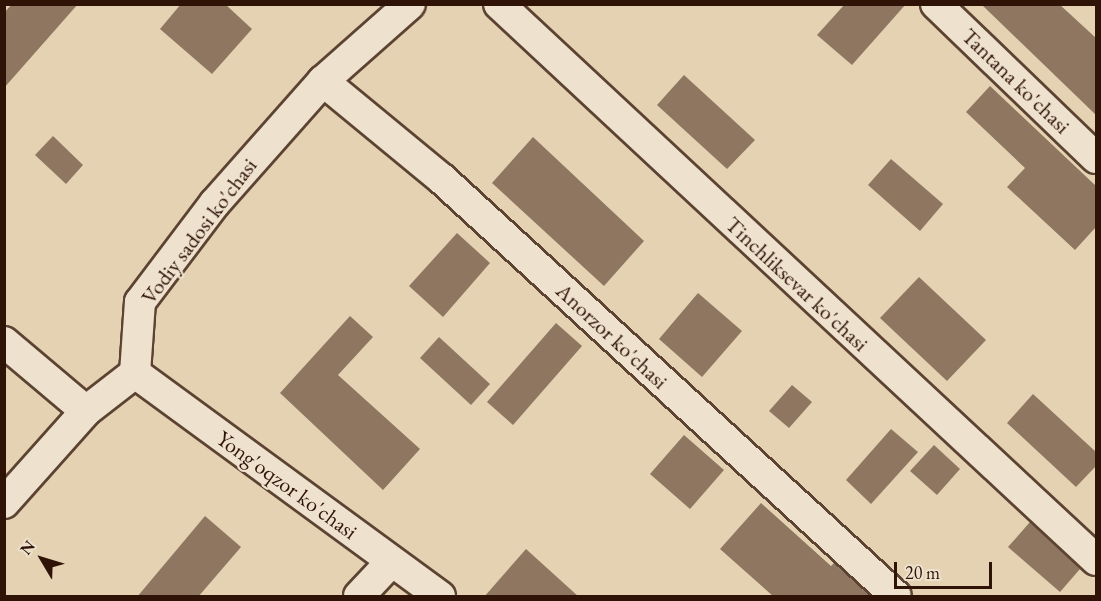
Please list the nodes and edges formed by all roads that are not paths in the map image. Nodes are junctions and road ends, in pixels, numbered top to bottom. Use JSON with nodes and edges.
{"nodes":[{"id":1,"x":410,"y":4,"type":"edge"},
{"id":2,"x":499,"y":4,"type":"edge"},
{"id":3,"x":936,"y":4,"type":"edge"},
{"id":4,"x":323,"y":81,"type":"junction"},
{"id":5,"x":1096,"y":158,"type":"edge"},
{"id":6,"x":4,"y":342,"type":"edge"},
{"id":7,"x":135,"y":373,"type":"junction"},
{"id":8,"x":86,"y":411,"type":"junction"},
{"id":9,"x":4,"y":503,"type":"edge"},
{"id":10,"x":1096,"y":560,"type":"edge"},
{"id":11,"x":391,"y":562,"type":"junction"},
{"id":12,"x":359,"y":597,"type":"edge"},
{"id":13,"x":440,"y":597,"type":"edge"},
{"id":14,"x":896,"y":597,"type":"edge"}],
"edges":[{"from":1,"to":4,"type":"street","name":"Vodiy sadosi ko'chasi"},
{"from":2,"to":10,"type":"street","name":"Tinchliksevar ko'chasi"},
{"from":3,"to":5,"type":"street","name":"Tantana ko'chasi"},
{"from":4,"to":7,"type":"street","name":"Vodiy sadosi ko'chasi"},
{"from":4,"to":14,"type":"street","name":"Anorzor ko'chasi"},
{"from":6,"to":8,"type":"street"},
{"from":7,"to":8,"type":"street"},
{"from":7,"to":11,"type":"street","name":"Yong'oqzor ko'chasi"},
{"from":8,"to":9,"type":"street"},
{"from":11,"to":12,"type":"street"},
{"from":11,"to":13,"type":"street","name":"Yong'oqzor ko'chasi"}]}
